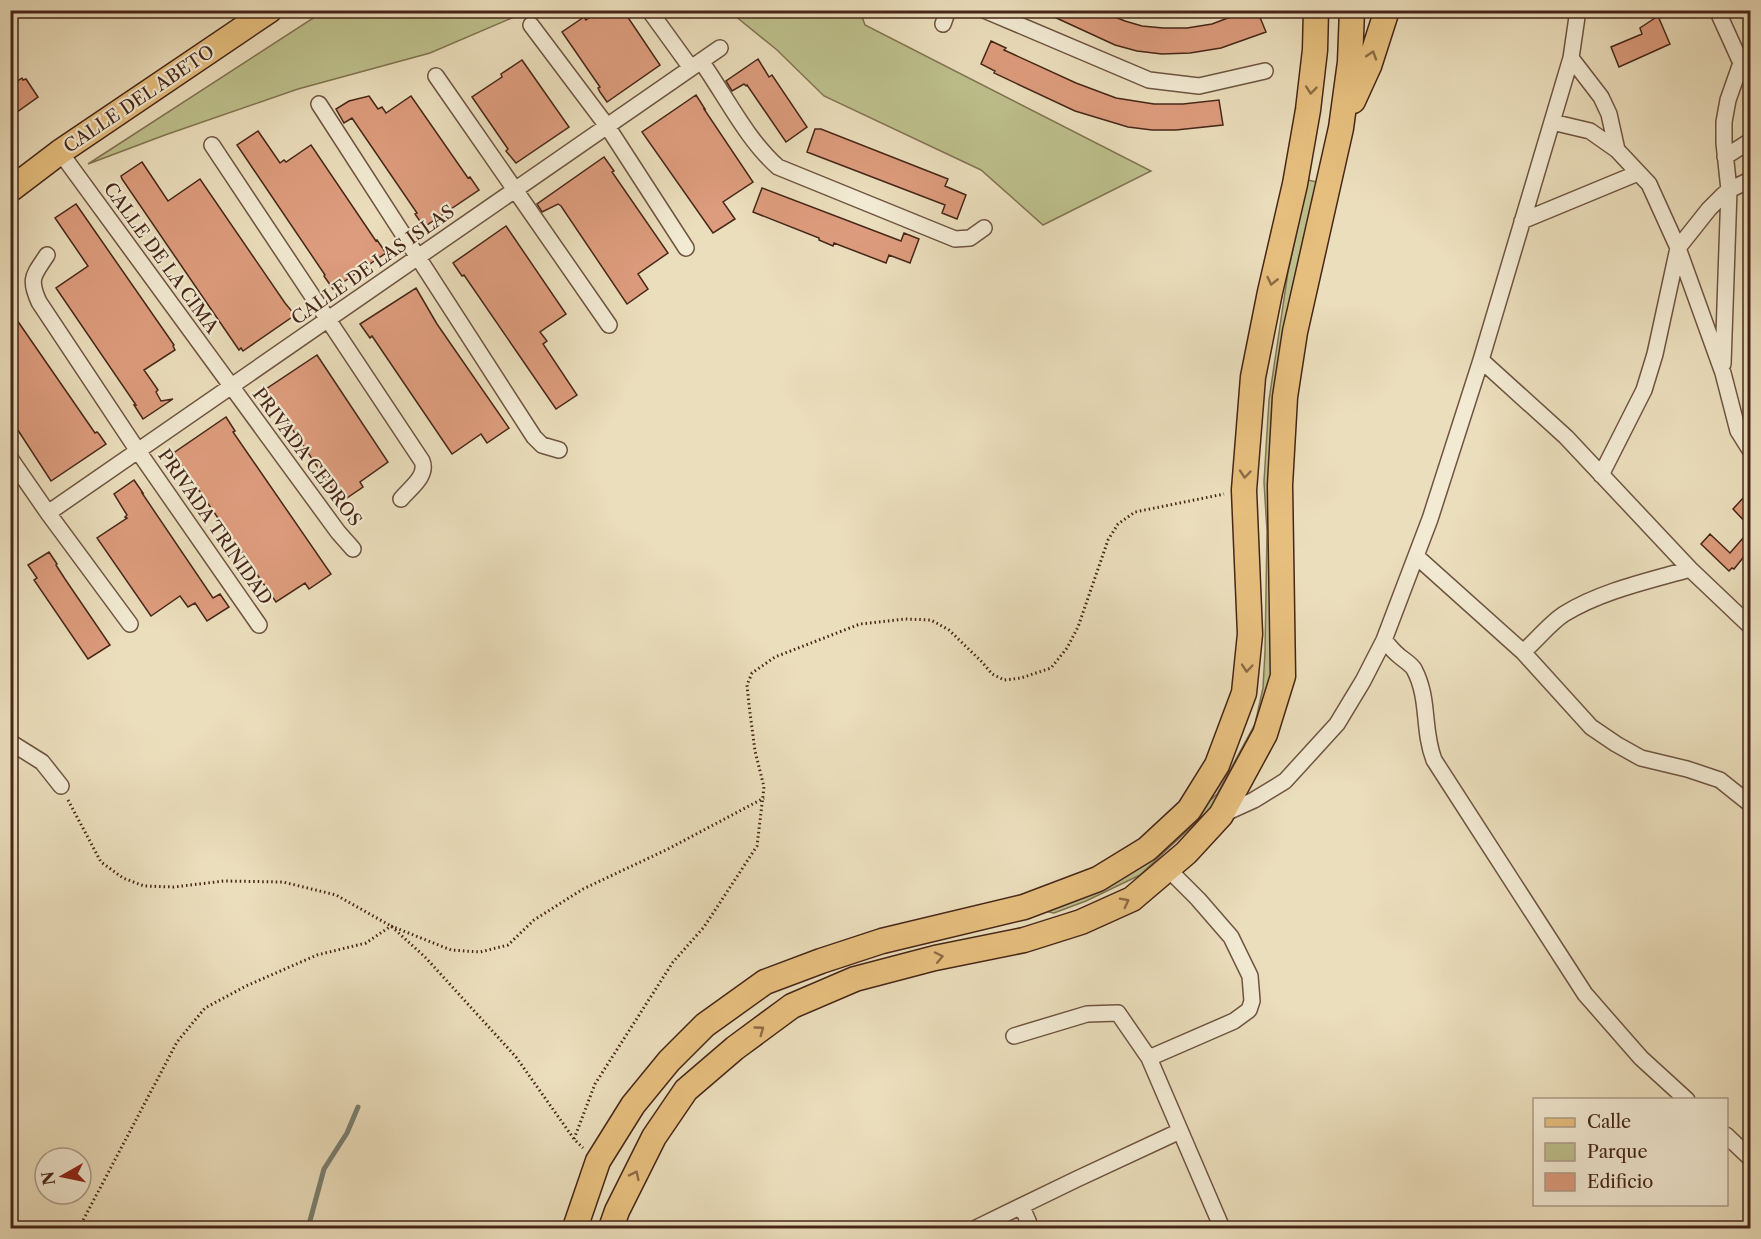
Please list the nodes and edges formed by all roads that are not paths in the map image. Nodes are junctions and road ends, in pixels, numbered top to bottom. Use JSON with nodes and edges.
{"nodes":[{"id":1,"x":270,"y":10,"type":"edge"},
{"id":2,"x":649,"y":10,"type":"edge"},
{"id":3,"x":984,"y":10,"type":"edge"},
{"id":4,"x":1303,"y":10,"type":"edge"},
{"id":5,"x":1316,"y":10,"type":"edge"},
{"id":6,"x":1352,"y":10,"type":"edge"},
{"id":7,"x":1387,"y":10,"type":"edge"},
{"id":8,"x":1578,"y":10,"type":"edge"},
{"id":9,"x":1718,"y":10,"type":"edge"},
{"id":10,"x":531,"y":25,"type":"dead end"},
{"id":11,"x":720,"y":48,"type":"dead end"},
{"id":12,"x":1315,"y":50,"type":"junction"},
{"id":13,"x":1571,"y":58,"type":"junction"},
{"id":14,"x":1741,"y":63,"type":"junction"},
{"id":15,"x":696,"y":65,"type":"junction"},
{"id":16,"x":1265,"y":71,"type":"dead end"},
{"id":17,"x":436,"y":76,"type":"dead end"},
{"id":18,"x":1750,"y":78,"type":"edge"},
{"id":19,"x":319,"y":104,"type":"dead end"},
{"id":20,"x":1552,"y":122,"type":"junction"},
{"id":21,"x":607,"y":126,"type":"junction"},
{"id":22,"x":1341,"y":128,"type":"junction"},
{"id":23,"x":1750,"y":141,"type":"edge"},
{"id":24,"x":212,"y":145,"type":"dead end"},
{"id":25,"x":1617,"y":150,"type":"junction"},
{"id":26,"x":60,"y":152,"type":"junction"},
{"id":27,"x":1725,"y":157,"type":"junction"},
{"id":28,"x":1638,"y":173,"type":"junction"},
{"id":29,"x":1750,"y":180,"type":"edge"},
{"id":30,"x":10,"y":190,"type":"edge"},
{"id":31,"x":514,"y":190,"type":"junction"},
{"id":32,"x":1729,"y":190,"type":"junction"},
{"id":33,"x":1522,"y":221,"type":"junction"},
{"id":34,"x":984,"y":228,"type":"dead end"},
{"id":35,"x":686,"y":248,"type":"dead end"},
{"id":36,"x":1678,"y":248,"type":"junction"},
{"id":37,"x":48,"y":255,"type":"dead end"},
{"id":38,"x":418,"y":257,"type":"junction"},
{"id":39,"x":328,"y":319,"type":"junction"},
{"id":40,"x":609,"y":325,"type":"dead end"},
{"id":41,"x":1481,"y":360,"type":"junction"},
{"id":42,"x":1723,"y":372,"type":"junction"},
{"id":43,"x":231,"y":387,"type":"junction"},
{"id":44,"x":559,"y":450,"type":"dead end"},
{"id":45,"x":1750,"y":450,"type":"edge"},
{"id":46,"x":138,"y":451,"type":"junction"},
{"id":47,"x":10,"y":458,"type":"edge"},
{"id":48,"x":1601,"y":475,"type":"junction"},
{"id":49,"x":401,"y":499,"type":"dead end"},
{"id":50,"x":48,"y":513,"type":"junction"},
{"id":51,"x":353,"y":549,"type":"dead end"},
{"id":52,"x":1416,"y":556,"type":"junction"},
{"id":53,"x":1690,"y":569,"type":"junction"},
{"id":54,"x":130,"y":624,"type":"dead end"},
{"id":55,"x":260,"y":625,"type":"dead end"},
{"id":56,"x":1750,"y":626,"type":"edge"},
{"id":57,"x":1384,"y":640,"type":"junction"},
{"id":58,"x":1523,"y":652,"type":"junction"},
{"id":59,"x":10,"y":742,"type":"edge"},
{"id":60,"x":61,"y":786,"type":"road end"},
{"id":61,"x":1750,"y":804,"type":"edge"},
{"id":62,"x":1221,"y":815,"type":"junction"},
{"id":63,"x":1167,"y":868,"type":"junction"},
{"id":64,"x":1024,"y":907,"type":"junction"},
{"id":65,"x":1024,"y":940,"type":"junction"},
{"id":66,"x":1014,"y":1036,"type":"dead end"},
{"id":67,"x":1149,"y":1058,"type":"junction"},
{"id":68,"x":1685,"y":1098,"type":"edge"},
{"id":69,"x":1180,"y":1131,"type":"junction"},
{"id":70,"x":1728,"y":1137,"type":"edge"},
{"id":71,"x":1750,"y":1158,"type":"edge"},
{"id":72,"x":1022,"y":1207,"type":"junction"},
{"id":73,"x":575,"y":1228,"type":"edge"},
{"id":74,"x":611,"y":1228,"type":"edge"},
{"id":75,"x":976,"y":1228,"type":"edge"},
{"id":76,"x":1032,"y":1228,"type":"edge"},
{"id":77,"x":1222,"y":1228,"type":"edge"}],
"edges":[{"from":1,"to":26,"type":"main road","name":"CALLE DEL ABETO"},
{"from":2,"to":15,"type":"street"},
{"from":3,"to":16,"type":"street"},
{"from":4,"to":12,"type":"main road"},
{"from":5,"to":12,"type":"main road"},
{"from":6,"to":22,"type":"main road"},
{"from":22,"to":7,"type":"main road","one_way":true},
{"from":8,"to":13,"type":"street"},
{"from":9,"to":14,"type":"street"},
{"from":10,"to":21,"type":"street"},
{"from":11,"to":15,"type":"street","name":"CALLE DE LAS ISLAS"},
{"from":12,"to":64,"type":"main road","one_way":true},
{"from":13,"to":20,"type":"street"},
{"from":13,"to":25,"type":"street"},
{"from":14,"to":18,"type":"street"},
{"from":14,"to":27,"type":"street"},
{"from":15,"to":21,"type":"street","name":"CALLE DE LAS ISLAS"},
{"from":15,"to":34,"type":"street"},
{"from":17,"to":31,"type":"street"},
{"from":19,"to":38,"type":"street"},
{"from":20,"to":25,"type":"street"},
{"from":20,"to":33,"type":"street"},
{"from":21,"to":31,"type":"street","name":"CALLE DE LAS ISLAS"},
{"from":21,"to":35,"type":"street"},
{"from":22,"to":62,"type":"main road"},
{"from":23,"to":27,"type":"street"},
{"from":24,"to":39,"type":"street"},
{"from":25,"to":28,"type":"street"},
{"from":26,"to":30,"type":"main road","name":"CALLE DEL ABETO"},
{"from":26,"to":43,"type":"street","name":"CALLE DE LA CIMA"},
{"from":27,"to":32,"type":"street"},
{"from":28,"to":33,"type":"street"},
{"from":28,"to":36,"type":"street"},
{"from":29,"to":32,"type":"street"},
{"from":31,"to":38,"type":"street","name":"CALLE DE LAS ISLAS"},
{"from":31,"to":40,"type":"street"},
{"from":32,"to":36,"type":"street"},
{"from":32,"to":42,"type":"street"},
{"from":33,"to":41,"type":"street"},
{"from":36,"to":42,"type":"street"},
{"from":36,"to":48,"type":"street"},
{"from":37,"to":46,"type":"street","name":"PRIVADA TRINIDAD"},
{"from":38,"to":39,"type":"street","name":"CALLE DE LAS ISLAS"},
{"from":38,"to":44,"type":"street"},
{"from":39,"to":43,"type":"street","name":"CALLE DE LAS ISLAS"},
{"from":39,"to":49,"type":"street"},
{"from":41,"to":48,"type":"street"},
{"from":41,"to":52,"type":"street"},
{"from":42,"to":45,"type":"street"},
{"from":43,"to":46,"type":"street","name":"CALLE DE LAS ISLAS"},
{"from":43,"to":51,"type":"street","name":"PRIVADA CEDROS"},
{"from":46,"to":50,"type":"street","name":"CALLE DE LAS ISLAS"},
{"from":46,"to":55,"type":"street","name":"PRIVADA TRINIDAD"},
{"from":47,"to":50,"type":"street"},
{"from":48,"to":53,"type":"street"},
{"from":50,"to":54,"type":"street"},
{"from":52,"to":57,"type":"street"},
{"from":52,"to":58,"type":"street"},
{"from":53,"to":56,"type":"street"},
{"from":53,"to":58,"type":"street"},
{"from":57,"to":62,"type":"street"},
{"from":57,"to":68,"type":"street"},
{"from":58,"to":61,"type":"street"},
{"from":59,"to":60,"type":"street"},
{"from":62,"to":63,"type":"main road"},
{"from":65,"to":63,"type":"main road","one_way":true},
{"from":63,"to":67,"type":"street"},
{"from":64,"to":65,"type":"main road"},
{"from":64,"to":73,"type":"main road"},
{"from":74,"to":65,"type":"main road","one_way":true},
{"from":66,"to":67,"type":"street"},
{"from":67,"to":69,"type":"street"},
{"from":69,"to":72,"type":"street"},
{"from":69,"to":77,"type":"street"},
{"from":70,"to":71,"type":"street"},
{"from":72,"to":75,"type":"street"},
{"from":72,"to":76,"type":"street"}]}
